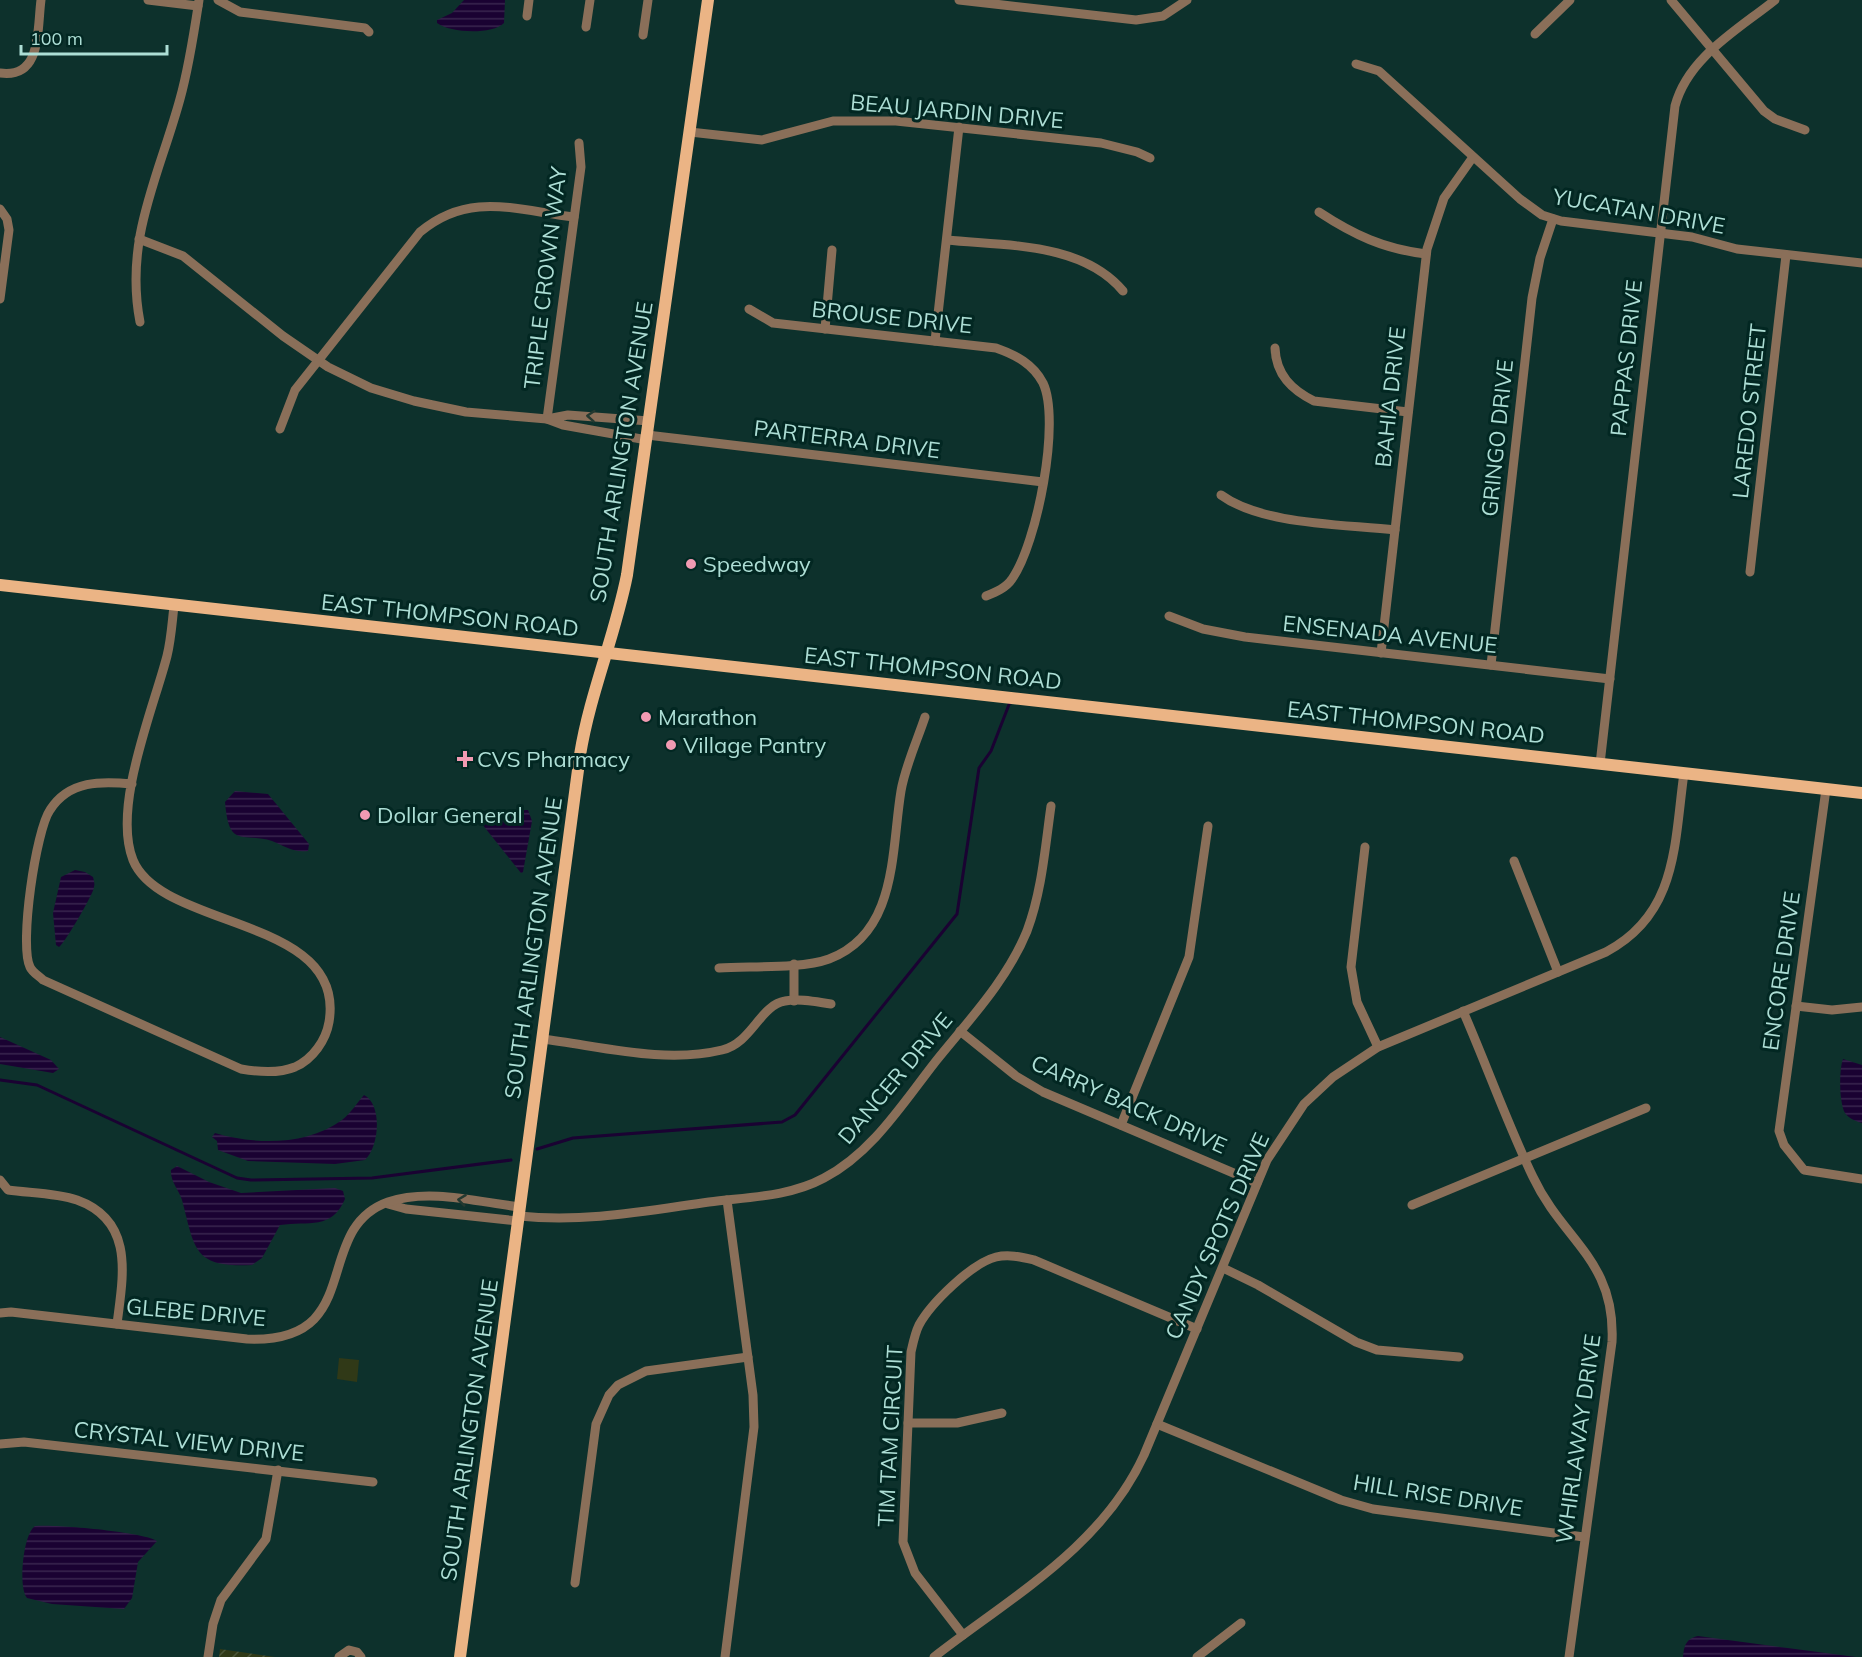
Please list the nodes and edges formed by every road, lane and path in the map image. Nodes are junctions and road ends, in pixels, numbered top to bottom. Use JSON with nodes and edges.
{"nodes":[{"id":1,"x":41,"y":0,"type":"edge"},
{"id":2,"x":148,"y":0,"type":"edge"},
{"id":3,"x":218,"y":0,"type":"edge"},
{"id":4,"x":529,"y":0,"type":"edge"},
{"id":5,"x":590,"y":0,"type":"edge"},
{"id":6,"x":648,"y":0,"type":"edge"},
{"id":7,"x":708,"y":0,"type":"edge"},
{"id":8,"x":959,"y":0,"type":"edge"},
{"id":9,"x":1187,"y":0,"type":"edge"},
{"id":10,"x":1570,"y":0,"type":"edge"},
{"id":11,"x":1671,"y":0,"type":"edge"},
{"id":12,"x":1775,"y":0,"type":"edge"},
{"id":13,"x":198,"y":3,"type":"edge"},
{"id":14,"x":527,"y":16,"type":"dead end"},
{"id":15,"x":586,"y":27,"type":"dead end"},
{"id":16,"x":369,"y":32,"type":"dead end"},
{"id":17,"x":1535,"y":34,"type":"dead end"},
{"id":18,"x":643,"y":35,"type":"dead end"},
{"id":19,"x":1713,"y":50,"type":"junction"},
{"id":20,"x":1356,"y":64,"type":"dead end"},
{"id":21,"x":0,"y":74,"type":"edge"},
{"id":22,"x":959,"y":127,"type":"junction"},
{"id":23,"x":1805,"y":130,"type":"dead end"},
{"id":24,"x":690,"y":132,"type":"junction"},
{"id":25,"x":579,"y":143,"type":"dead end"},
{"id":26,"x":1473,"y":157,"type":"junction"},
{"id":27,"x":1150,"y":158,"type":"dead end"},
{"id":28,"x":2,"y":211,"type":"edge"},
{"id":29,"x":1319,"y":212,"type":"dead end"},
{"id":30,"x":574,"y":217,"type":"junction"},
{"id":31,"x":1553,"y":219,"type":"junction"},
{"id":32,"x":1659,"y":233,"type":"junction"},
{"id":33,"x":140,"y":239,"type":"junction"},
{"id":34,"x":947,"y":240,"type":"junction"},
{"id":35,"x":832,"y":250,"type":"dead end"},
{"id":36,"x":1426,"y":254,"type":"junction"},
{"id":37,"x":1786,"y":255,"type":"junction"},
{"id":38,"x":1862,"y":263,"type":"edge"},
{"id":39,"x":1123,"y":291,"type":"dead end"},
{"id":40,"x":0,"y":299,"type":"edge"},
{"id":41,"x":748,"y":309,"type":"dead end"},
{"id":42,"x":140,"y":322,"type":"dead end"},
{"id":43,"x":825,"y":329,"type":"junction"},
{"id":44,"x":935,"y":342,"type":"junction"},
{"id":45,"x":1275,"y":348,"type":"dead end"},
{"id":46,"x":318,"y":360,"type":"junction"},
{"id":47,"x":1408,"y":412,"type":"junction"},
{"id":48,"x":547,"y":419,"type":"junction"},
{"id":49,"x":649,"y":421,"type":"junction"},
{"id":50,"x":280,"y":429,"type":"dead end"},
{"id":51,"x":647,"y":438,"type":"junction"},
{"id":52,"x":1043,"y":482,"type":"junction"},
{"id":53,"x":1221,"y":495,"type":"dead end"},
{"id":54,"x":1395,"y":530,"type":"junction"},
{"id":55,"x":1750,"y":572,"type":"dead end"},
{"id":56,"x":0,"y":585,"type":"edge"},
{"id":57,"x":986,"y":596,"type":"dead end"},
{"id":58,"x":174,"y":606,"type":"junction"},
{"id":59,"x":1169,"y":616,"type":"dead end"},
{"id":60,"x":607,"y":653,"type":"junction"},
{"id":61,"x":1381,"y":653,"type":"junction"},
{"id":62,"x":1491,"y":665,"type":"junction"},
{"id":63,"x":1610,"y":679,"type":"junction"},
{"id":64,"x":925,"y":717,"type":"dead end"},
{"id":65,"x":1600,"y":764,"type":"junction"},
{"id":66,"x":1684,"y":772,"type":"junction"},
{"id":67,"x":132,"y":784,"type":"junction"},
{"id":68,"x":1826,"y":789,"type":"junction"},
{"id":69,"x":1862,"y":793,"type":"edge"},
{"id":70,"x":1051,"y":806,"type":"dead end"},
{"id":71,"x":1208,"y":826,"type":"dead end"},
{"id":72,"x":1365,"y":847,"type":"dead end"},
{"id":73,"x":1514,"y":861,"type":"dead end"},
{"id":74,"x":794,"y":964,"type":"junction"},
{"id":75,"x":719,"y":968,"type":"dead end"},
{"id":76,"x":1558,"y":972,"type":"junction"},
{"id":77,"x":794,"y":1000,"type":"junction"},
{"id":78,"x":831,"y":1004,"type":"dead end"},
{"id":79,"x":1796,"y":1006,"type":"junction"},
{"id":80,"x":1862,"y":1007,"type":"edge"},
{"id":81,"x":1463,"y":1011,"type":"junction"},
{"id":82,"x":960,"y":1031,"type":"junction"},
{"id":83,"x":542,"y":1039,"type":"junction"},
{"id":84,"x":1378,"y":1047,"type":"junction"},
{"id":85,"x":1646,"y":1108,"type":"dead end"},
{"id":86,"x":1121,"y":1125,"type":"junction"},
{"id":87,"x":1525,"y":1158,"type":"junction"},
{"id":88,"x":1862,"y":1179,"type":"edge"},
{"id":89,"x":0,"y":1180,"type":"edge"},
{"id":90,"x":1257,"y":1183,"type":"junction"},
{"id":91,"x":727,"y":1200,"type":"junction"},
{"id":92,"x":386,"y":1203,"type":"junction"},
{"id":93,"x":1412,"y":1205,"type":"dead end"},
{"id":94,"x":519,"y":1215,"type":"junction"},
{"id":95,"x":1222,"y":1268,"type":"junction"},
{"id":96,"x":0,"y":1313,"type":"edge"},
{"id":97,"x":117,"y":1324,"type":"junction"},
{"id":98,"x":1197,"y":1329,"type":"junction"},
{"id":99,"x":748,"y":1357,"type":"junction"},
{"id":100,"x":1460,"y":1357,"type":"dead end"},
{"id":101,"x":1002,"y":1413,"type":"dead end"},
{"id":102,"x":908,"y":1423,"type":"junction"},
{"id":103,"x":1157,"y":1424,"type":"junction"},
{"id":104,"x":0,"y":1444,"type":"edge"},
{"id":105,"x":278,"y":1470,"type":"junction"},
{"id":106,"x":373,"y":1482,"type":"dead end"},
{"id":107,"x":1584,"y":1537,"type":"junction"},
{"id":108,"x":575,"y":1583,"type":"dead end"},
{"id":109,"x":1241,"y":1623,"type":"dead end"},
{"id":110,"x":963,"y":1635,"type":"junction"},
{"id":111,"x":208,"y":1657,"type":"edge"},
{"id":112,"x":339,"y":1657,"type":"edge"},
{"id":113,"x":361,"y":1657,"type":"edge"},
{"id":114,"x":460,"y":1657,"type":"edge"},
{"id":115,"x":725,"y":1657,"type":"edge"},
{"id":116,"x":934,"y":1657,"type":"edge"},
{"id":117,"x":1197,"y":1657,"type":"edge"},
{"id":118,"x":1569,"y":1657,"type":"edge"}],
"edges":[{"from":1,"to":21,"type":"street"},
{"from":2,"to":13,"type":"street"},
{"from":3,"to":16,"type":"street"},
{"from":4,"to":14,"type":"street"},
{"from":5,"to":15,"type":"street"},
{"from":6,"to":18,"type":"street"},
{"from":7,"to":24,"type":"main road","name":"SOUTH ARLINGTON AVENUE"},
{"from":8,"to":9,"type":"street"},
{"from":10,"to":17,"type":"street"},
{"from":11,"to":19,"type":"street"},
{"from":12,"to":19,"type":"street","name":"PAPPAS DRIVE"},
{"from":13,"to":33,"type":"street"},
{"from":19,"to":23,"type":"street"},
{"from":19,"to":32,"type":"street","name":"PAPPAS DRIVE"},
{"from":20,"to":26,"type":"street","name":"YUCATAN DRIVE"},
{"from":22,"to":24,"type":"street","name":"BEAU JARDIN DRIVE"},
{"from":22,"to":27,"type":"street","name":"BEAU JARDIN DRIVE"},
{"from":22,"to":34,"type":"street"},
{"from":24,"to":49,"type":"main road","name":"SOUTH ARLINGTON AVENUE"},
{"from":25,"to":30,"type":"street","name":"TRIPLE CROWN WAY"},
{"from":26,"to":31,"type":"street","name":"YUCATAN DRIVE"},
{"from":26,"to":36,"type":"street","name":"BAHIA DRIVE"},
{"from":28,"to":40,"type":"street"},
{"from":29,"to":36,"type":"street"},
{"from":30,"to":46,"type":"street"},
{"from":30,"to":48,"type":"street","name":"TRIPLE CROWN WAY"},
{"from":31,"to":32,"type":"street","name":"YUCATAN DRIVE"},
{"from":31,"to":62,"type":"street","name":"GRINGO DRIVE"},
{"from":32,"to":37,"type":"street","name":"YUCATAN DRIVE"},
{"from":32,"to":63,"type":"street","name":"PAPPAS DRIVE"},
{"from":33,"to":42,"type":"street"},
{"from":33,"to":46,"type":"street"},
{"from":34,"to":39,"type":"street"},
{"from":34,"to":44,"type":"street"},
{"from":35,"to":43,"type":"street"},
{"from":36,"to":47,"type":"street","name":"BAHIA DRIVE"},
{"from":37,"to":38,"type":"street","name":"YUCATAN DRIVE"},
{"from":37,"to":55,"type":"street","name":"LAREDO STREET"},
{"from":41,"to":43,"type":"street","name":"BROUSE DRIVE"},
{"from":43,"to":44,"type":"street","name":"BROUSE DRIVE"},
{"from":44,"to":52,"type":"street","name":"BROUSE DRIVE"},
{"from":45,"to":47,"type":"street"},
{"from":46,"to":48,"type":"street"},
{"from":46,"to":50,"type":"street"},
{"from":47,"to":54,"type":"street","name":"BAHIA DRIVE"},
{"from":49,"to":48,"type":"street","one_way":true},
{"from":48,"to":51,"type":"street","name":"PARTERRA DRIVE"},
{"from":49,"to":51,"type":"main road","name":"SOUTH ARLINGTON AVENUE"},
{"from":51,"to":52,"type":"street","name":"PARTERRA DRIVE"},
{"from":51,"to":60,"type":"main road","name":"SOUTH ARLINGTON AVENUE"},
{"from":52,"to":57,"type":"street"},
{"from":53,"to":54,"type":"street"},
{"from":54,"to":61,"type":"street","name":"BAHIA DRIVE"},
{"from":56,"to":58,"type":"main road","name":"EAST THOMPSON ROAD"},
{"from":58,"to":60,"type":"main road","name":"EAST THOMPSON ROAD"},
{"from":58,"to":67,"type":"street"},
{"from":59,"to":61,"type":"street","name":"ENSENADA AVENUE"},
{"from":60,"to":65,"type":"main road","name":"EAST THOMPSON ROAD"},
{"from":60,"to":83,"type":"main road","name":"SOUTH ARLINGTON AVENUE"},
{"from":61,"to":62,"type":"street","name":"ENSENADA AVENUE"},
{"from":62,"to":63,"type":"street","name":"ENSENADA AVENUE"},
{"from":63,"to":65,"type":"street","name":"PAPPAS DRIVE"},
{"from":64,"to":74,"type":"street"},
{"from":65,"to":66,"type":"main road","name":"EAST THOMPSON ROAD"},
{"from":66,"to":68,"type":"main road","name":"EAST THOMPSON ROAD"},
{"from":66,"to":76,"type":"street","name":"CANDY SPOTS DRIVE"},
{"from":67,"to":67,"type":"street"},
{"from":68,"to":69,"type":"main road","name":"EAST THOMPSON ROAD"},
{"from":68,"to":79,"type":"street","name":"ENCORE DRIVE"},
{"from":70,"to":82,"type":"street","name":"DANCER DRIVE"},
{"from":71,"to":86,"type":"street"},
{"from":72,"to":84,"type":"street"},
{"from":73,"to":76,"type":"street"},
{"from":74,"to":75,"type":"street"},
{"from":74,"to":77,"type":"street"},
{"from":76,"to":81,"type":"street","name":"CANDY SPOTS DRIVE"},
{"from":77,"to":78,"type":"street"},
{"from":77,"to":83,"type":"street"},
{"from":79,"to":80,"type":"street"},
{"from":79,"to":88,"type":"street","name":"ENCORE DRIVE"},
{"from":81,"to":84,"type":"street","name":"CANDY SPOTS DRIVE"},
{"from":81,"to":87,"type":"street","name":"WHIRLAWAY DRIVE"},
{"from":82,"to":86,"type":"street","name":"CARRY BACK DRIVE"},
{"from":82,"to":91,"type":"street","name":"DANCER DRIVE"},
{"from":83,"to":94,"type":"main road","name":"SOUTH ARLINGTON AVENUE"},
{"from":84,"to":90,"type":"street","name":"CANDY SPOTS DRIVE"},
{"from":85,"to":87,"type":"street"},
{"from":86,"to":90,"type":"street","name":"CARRY BACK DRIVE"},
{"from":87,"to":93,"type":"street"},
{"from":87,"to":107,"type":"street","name":"WHIRLAWAY DRIVE"},
{"from":89,"to":97,"type":"street"},
{"from":90,"to":95,"type":"street","name":"CANDY SPOTS DRIVE"},
{"from":91,"to":94,"type":"street","name":"DANCER DRIVE"},
{"from":91,"to":99,"type":"street"},
{"from":92,"to":94,"type":"street"},
{"from":94,"to":92,"type":"street","name":"GLEBE DRIVE","one_way":true},
{"from":92,"to":97,"type":"street","name":"GLEBE DRIVE"},
{"from":94,"to":114,"type":"main road","name":"SOUTH ARLINGTON AVENUE"},
{"from":95,"to":98,"type":"street","name":"CANDY SPOTS DRIVE"},
{"from":95,"to":100,"type":"street"},
{"from":96,"to":97,"type":"street","name":"GLEBE DRIVE"},
{"from":98,"to":102,"type":"street","name":"TIM TAM CIRCUIT"},
{"from":98,"to":103,"type":"street","name":"CANDY SPOTS DRIVE"},
{"from":99,"to":108,"type":"street"},
{"from":99,"to":115,"type":"street"},
{"from":101,"to":102,"type":"street"},
{"from":102,"to":110,"type":"street","name":"TIM TAM CIRCUIT"},
{"from":103,"to":107,"type":"street","name":"HILL RISE DRIVE"},
{"from":103,"to":110,"type":"street","name":"CANDY SPOTS DRIVE"},
{"from":104,"to":105,"type":"street","name":"CRYSTAL VIEW DRIVE"},
{"from":105,"to":106,"type":"street","name":"CRYSTAL VIEW DRIVE"},
{"from":105,"to":111,"type":"street"},
{"from":107,"to":118,"type":"street","name":"WHIRLAWAY DRIVE"},
{"from":109,"to":117,"type":"street"},
{"from":110,"to":116,"type":"street","name":"CANDY SPOTS DRIVE"},
{"from":112,"to":113,"type":"street"}]}
